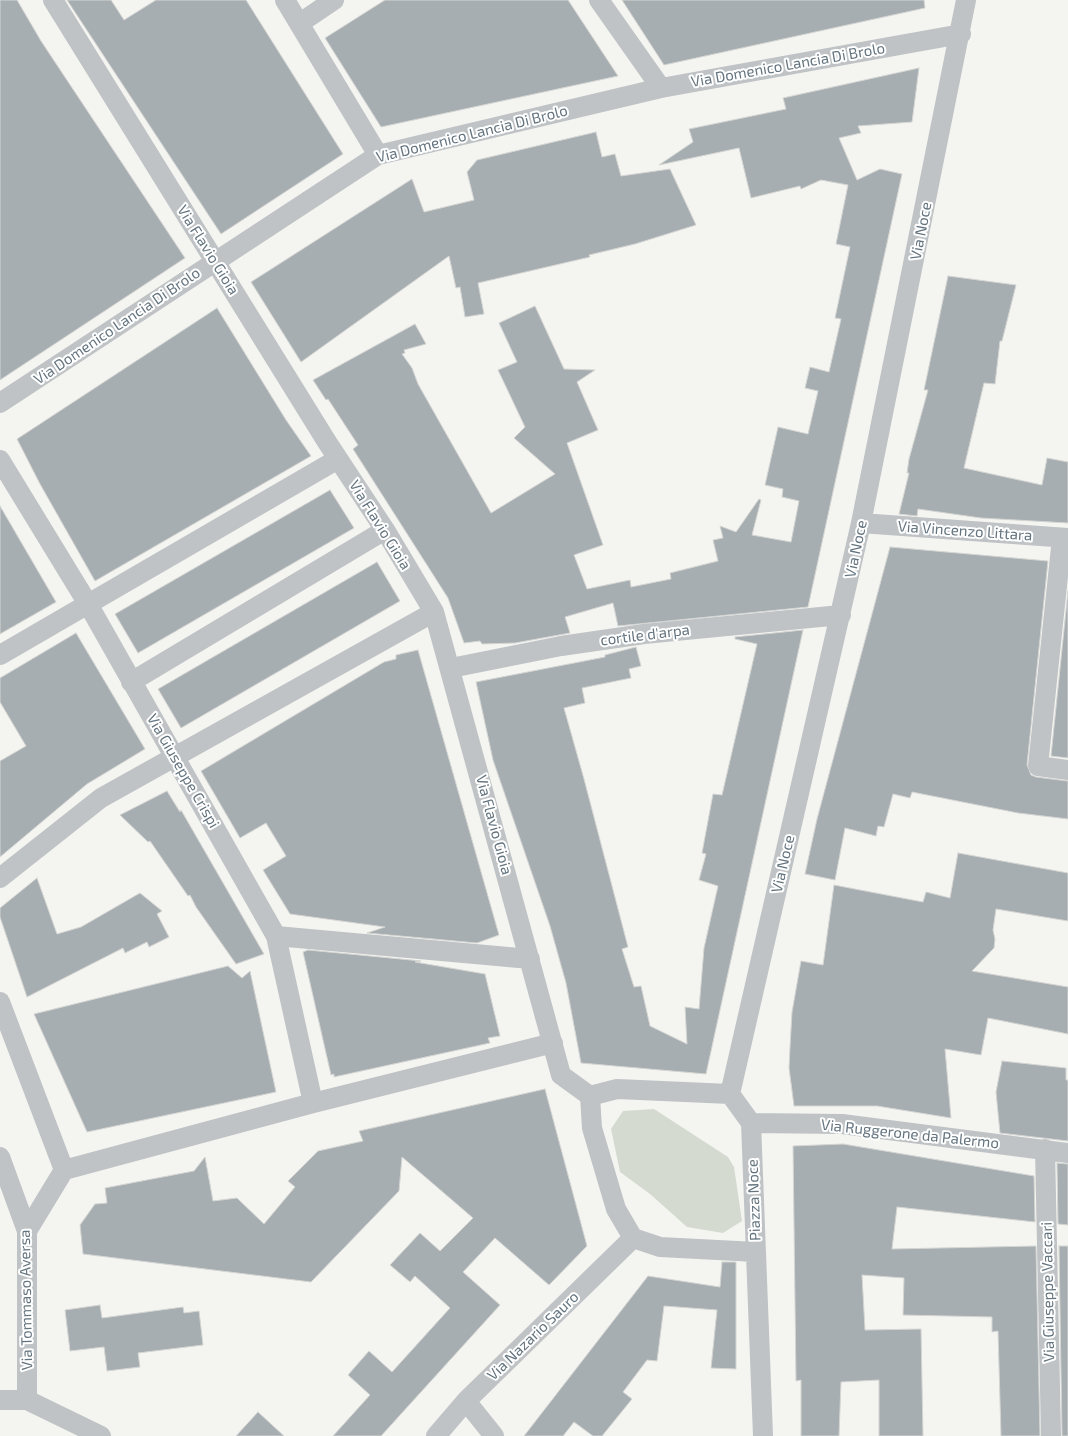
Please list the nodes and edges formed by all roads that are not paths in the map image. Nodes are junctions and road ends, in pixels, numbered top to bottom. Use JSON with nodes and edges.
{"nodes":[{"id":1,"x":53,"y":0,"type":"edge"},
{"id":2,"x":285,"y":0,"type":"edge"},
{"id":3,"x":334,"y":0,"type":"edge"},
{"id":4,"x":599,"y":0,"type":"edge"},
{"id":5,"x":966,"y":0,"type":"edge"},
{"id":6,"x":300,"y":23,"type":"junction"},
{"id":7,"x":961,"y":34,"type":"junction"},
{"id":8,"x":661,"y":88,"type":"junction"},
{"id":9,"x":378,"y":155,"type":"junction"},
{"id":10,"x":214,"y":261,"type":"junction"},
{"id":11,"x":0,"y":403,"type":"edge"},
{"id":12,"x":338,"y":459,"type":"junction"},
{"id":13,"x":0,"y":460,"type":"edge"},
{"id":14,"x":861,"y":523,"type":"junction"},
{"id":15,"x":385,"y":530,"type":"junction"},
{"id":16,"x":1065,"y":538,"type":"edge"},
{"id":17,"x":88,"y":604,"type":"junction"},
{"id":18,"x":434,"y":612,"type":"junction"},
{"id":19,"x":841,"y":615,"type":"junction"},
{"id":20,"x":0,"y":655,"type":"edge"},
{"id":21,"x":451,"y":668,"type":"junction"},
{"id":22,"x":131,"y":682,"type":"junction"},
{"id":23,"x":176,"y":758,"type":"junction"},
{"id":24,"x":1068,"y":770,"type":"edge"},
{"id":25,"x":0,"y":878,"type":"edge"},
{"id":26,"x":276,"y":936,"type":"junction"},
{"id":27,"x":530,"y":959,"type":"junction"},
{"id":28,"x":0,"y":1002,"type":"edge"},
{"id":29,"x":553,"y":1043,"type":"junction"},
{"id":30,"x":730,"y":1094,"type":"junction"},
{"id":31,"x":590,"y":1096,"type":"junction"},
{"id":32,"x":313,"y":1103,"type":"junction"},
{"id":33,"x":751,"y":1123,"type":"junction"},
{"id":34,"x":1045,"y":1149,"type":"junction"},
{"id":35,"x":1068,"y":1153,"type":"edge"},
{"id":36,"x":0,"y":1157,"type":"edge"},
{"id":37,"x":64,"y":1170,"type":"junction"},
{"id":38,"x":27,"y":1231,"type":"junction"},
{"id":39,"x":633,"y":1238,"type":"junction"},
{"id":40,"x":756,"y":1252,"type":"junction"},
{"id":41,"x":0,"y":1400,"type":"edge"},
{"id":42,"x":27,"y":1400,"type":"junction"},
{"id":43,"x":466,"y":1401,"type":"junction"},
{"id":44,"x":101,"y":1436,"type":"edge"},
{"id":45,"x":436,"y":1436,"type":"edge"},
{"id":46,"x":494,"y":1436,"type":"edge"},
{"id":47,"x":764,"y":1436,"type":"edge"},
{"id":48,"x":1051,"y":1436,"type":"edge"}],
"edges":[{"from":1,"to":10,"type":"street","name":"Via Flavio Gioia"},
{"from":2,"to":6,"type":"street"},
{"from":3,"to":6,"type":"street"},
{"from":4,"to":8,"type":"street"},
{"from":5,"to":7,"type":"street","name":"Via Noce"},
{"from":6,"to":9,"type":"street"},
{"from":7,"to":8,"type":"street","name":"Via Domenico Lancia Di Brolo"},
{"from":7,"to":14,"type":"street","name":"Via Noce"},
{"from":8,"to":9,"type":"street","name":"Via Domenico Lancia Di Brolo"},
{"from":9,"to":10,"type":"street","name":"Via Domenico Lancia Di Brolo"},
{"from":10,"to":11,"type":"street","name":"Via Domenico Lancia Di Brolo"},
{"from":10,"to":12,"type":"street","name":"Via Flavio Gioia"},
{"from":12,"to":15,"type":"street","name":"Via Flavio Gioia"},
{"from":12,"to":17,"type":"street"},
{"from":13,"to":17,"type":"street","name":"Via Giuseppe Crispi"},
{"from":14,"to":16,"type":"street","name":"Via Vincenzo Littara"},
{"from":14,"to":19,"type":"street","name":"Via Noce"},
{"from":15,"to":18,"type":"street","name":"Via Flavio Gioia"},
{"from":15,"to":22,"type":"street"},
{"from":16,"to":24,"type":"street"},
{"from":17,"to":20,"type":"street"},
{"from":17,"to":22,"type":"street","name":"Via Giuseppe Crispi"},
{"from":18,"to":21,"type":"street","name":"Via Flavio Gioia"},
{"from":18,"to":23,"type":"street"},
{"from":19,"to":21,"type":"street","name":"cortile d'arpa"},
{"from":19,"to":30,"type":"street","name":"Via Noce"},
{"from":21,"to":27,"type":"street","name":"Via Flavio Gioia"},
{"from":22,"to":23,"type":"street","name":"Via Giuseppe Crispi"},
{"from":23,"to":25,"type":"street"},
{"from":23,"to":26,"type":"street","name":"Via Giuseppe Crispi"},
{"from":26,"to":27,"type":"street"},
{"from":26,"to":32,"type":"street","name":"Via Giuseppe Crispi"},
{"from":27,"to":29,"type":"street","name":"Via Flavio Gioia"},
{"from":28,"to":37,"type":"street"},
{"from":29,"to":31,"type":"street","name":"Via Flavio Gioia"},
{"from":29,"to":32,"type":"street"},
{"from":30,"to":31,"type":"street"},
{"from":30,"to":33,"type":"street"},
{"from":31,"to":39,"type":"street"},
{"from":32,"to":37,"type":"street"},
{"from":33,"to":34,"type":"street","name":"Via Ruggerone da Palermo"},
{"from":33,"to":40,"type":"street","name":"Piazza Noce"},
{"from":34,"to":35,"type":"street","name":"Via Ruggerone da Palermo"},
{"from":34,"to":48,"type":"street","name":"Via Giuseppe Vaccari"},
{"from":36,"to":38,"type":"street","name":"Via Tommaso Aversa"},
{"from":37,"to":38,"type":"street"},
{"from":38,"to":42,"type":"street","name":"Via Tommaso Aversa"},
{"from":39,"to":40,"type":"street","name":"Piazza Noce"},
{"from":39,"to":43,"type":"street","name":"Via Nazario Sauro"},
{"from":40,"to":47,"type":"street"},
{"from":41,"to":42,"type":"street"},
{"from":42,"to":44,"type":"street"},
{"from":43,"to":45,"type":"street","name":"Via Nazario Sauro"},
{"from":43,"to":46,"type":"street"}]}
